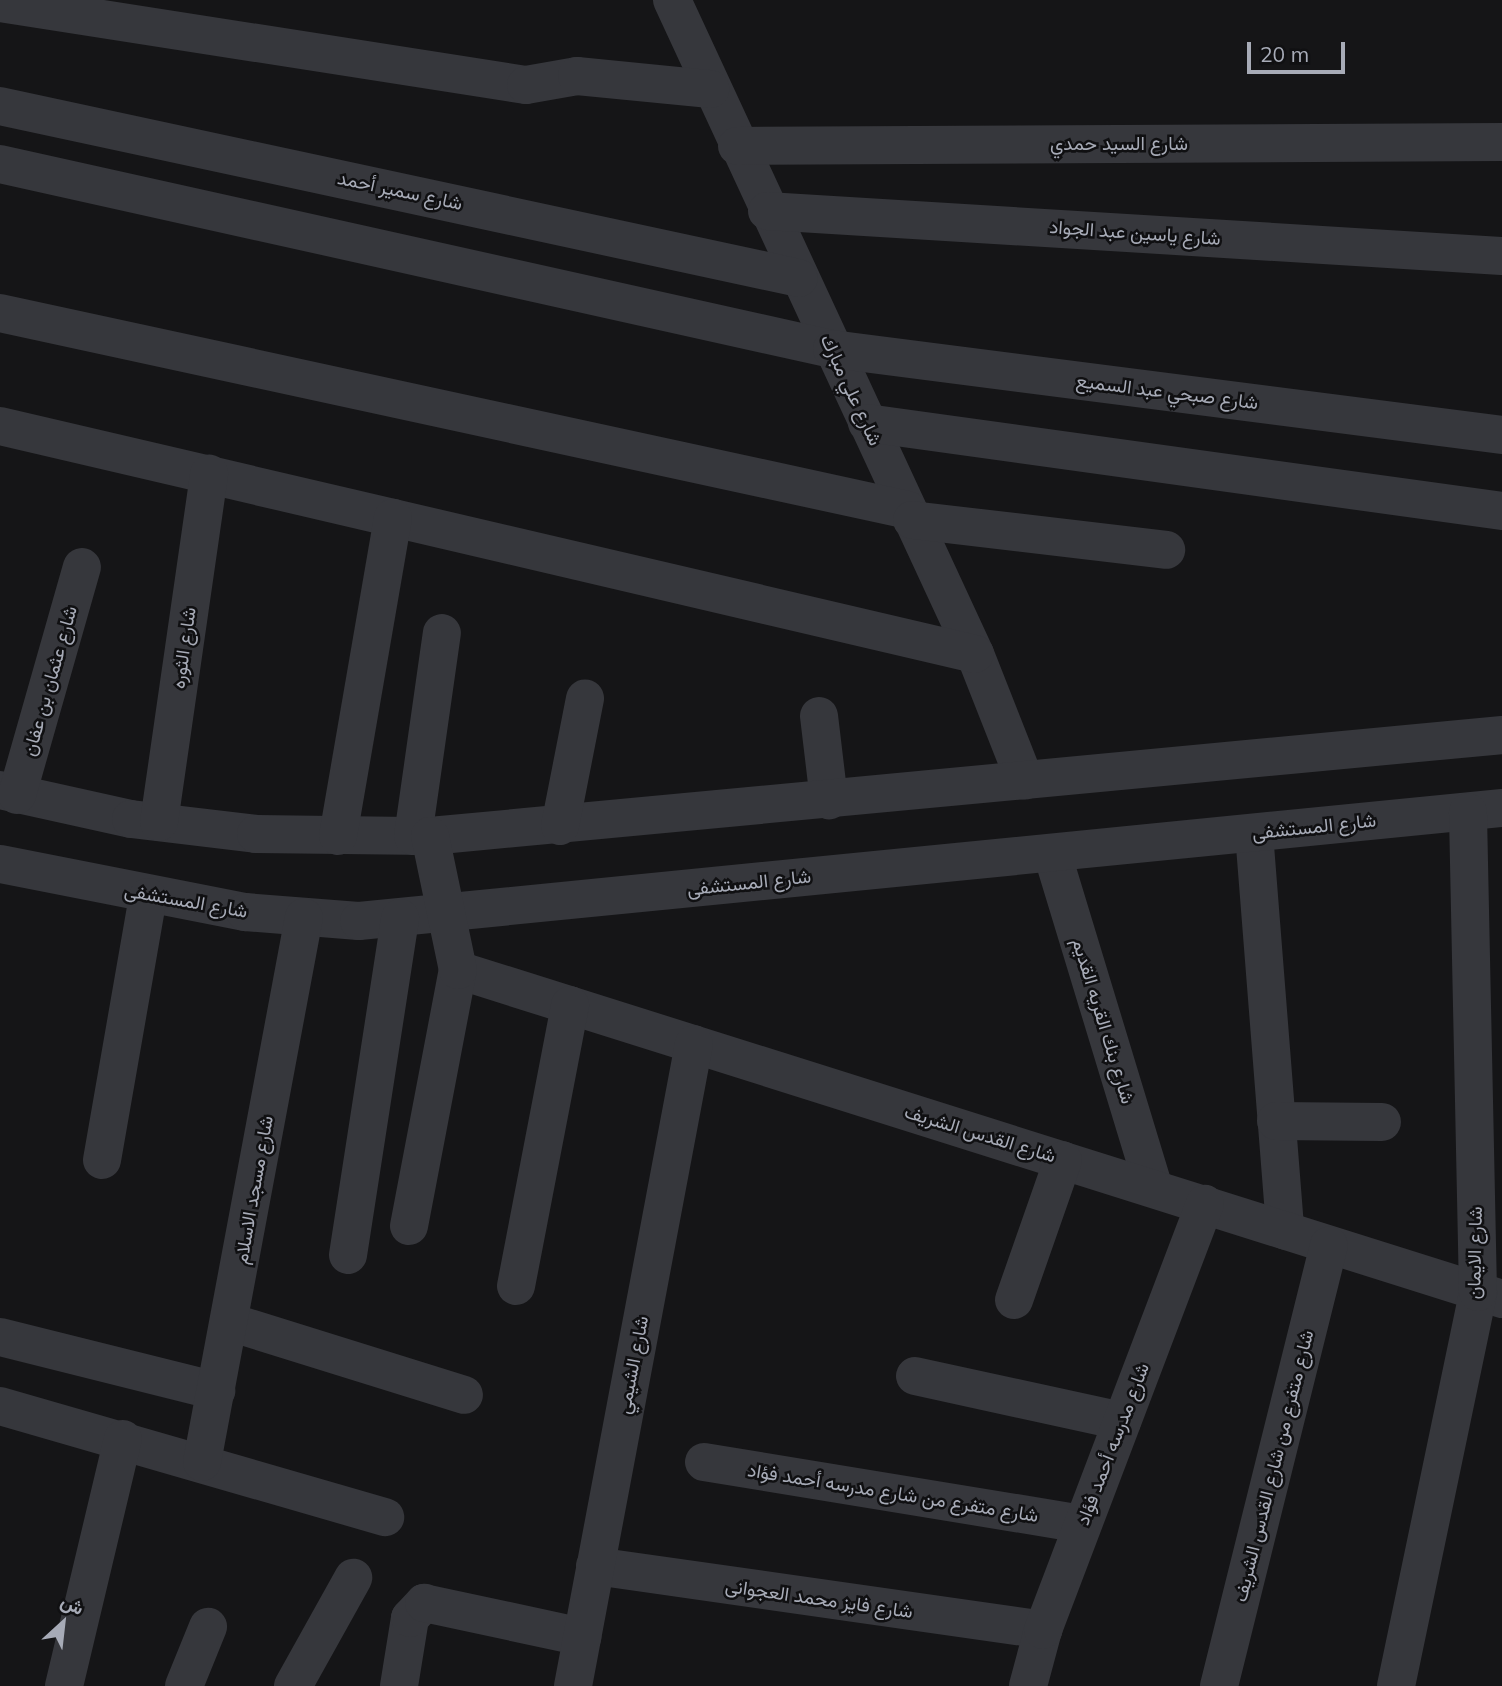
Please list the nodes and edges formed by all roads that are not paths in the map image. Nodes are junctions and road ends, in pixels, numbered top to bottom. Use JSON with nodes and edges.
{"nodes":[{"id":1,"x":672,"y":0,"type":"edge"},
{"id":2,"x":0,"y":3,"type":"edge"},
{"id":3,"x":710,"y":89,"type":"junction"},
{"id":4,"x":0,"y":106,"type":"edge"},
{"id":5,"x":1502,"y":142,"type":"edge"},
{"id":6,"x":737,"y":146,"type":"junction"},
{"id":7,"x":246,"y":158,"type":"junction"},
{"id":8,"x":0,"y":164,"type":"edge"},
{"id":9,"x":767,"y":211,"type":"junction"},
{"id":10,"x":236,"y":217,"type":"junction"},
{"id":11,"x":631,"y":241,"type":"junction"},
{"id":12,"x":1502,"y":256,"type":"edge"},
{"id":13,"x":799,"y":278,"type":"junction"},
{"id":14,"x":619,"y":302,"type":"junction"},
{"id":15,"x":0,"y":313,"type":"edge"},
{"id":16,"x":832,"y":349,"type":"junction"},
{"id":17,"x":867,"y":423,"type":"junction"},
{"id":18,"x":0,"y":426,"type":"edge"},
{"id":19,"x":1502,"y":435,"type":"edge"},
{"id":20,"x":209,"y":474,"type":"junction"},
{"id":21,"x":1502,"y":511,"type":"edge"},
{"id":22,"x":910,"y":515,"type":"junction"},
{"id":23,"x":393,"y":517,"type":"junction"},
{"id":24,"x":1166,"y":550,"type":"dead end"},
{"id":25,"x":82,"y":567,"type":"dead end"},
{"id":26,"x":442,"y":633,"type":"dead end"},
{"id":27,"x":975,"y":654,"type":"junction"},
{"id":28,"x":585,"y":698,"type":"dead end"},
{"id":29,"x":819,"y":716,"type":"dead end"},
{"id":30,"x":1502,"y":735,"type":"edge"},
{"id":31,"x":1025,"y":781,"type":"junction"},
{"id":32,"x":9,"y":793,"type":"edge"},
{"id":33,"x":829,"y":800,"type":"junction"},
{"id":34,"x":1485,"y":810,"type":"edge"},
{"id":35,"x":159,"y":822,"type":"junction"},
{"id":36,"x":560,"y":826,"type":"junction"},
{"id":37,"x":1254,"y":833,"type":"junction"},
{"id":38,"x":338,"y":836,"type":"junction"},
{"id":39,"x":421,"y":836,"type":"junction"},
{"id":40,"x":1052,"y":853,"type":"junction"},
{"id":41,"x":2,"y":872,"type":"edge"},
{"id":42,"x":148,"y":897,"type":"junction"},
{"id":43,"x":446,"y":913,"type":"junction"},
{"id":44,"x":304,"y":917,"type":"junction"},
{"id":45,"x":400,"y":918,"type":"junction"},
{"id":46,"x":458,"y":971,"type":"junction"},
{"id":47,"x":570,"y":1005,"type":"junction"},
{"id":48,"x":694,"y":1044,"type":"junction"},
{"id":49,"x":1276,"y":1121,"type":"junction"},
{"id":50,"x":1382,"y":1122,"type":"dead end"},
{"id":51,"x":102,"y":1160,"type":"dead end"},
{"id":52,"x":1063,"y":1160,"type":"junction"},
{"id":53,"x":1154,"y":1188,"type":"junction"},
{"id":54,"x":1205,"y":1204,"type":"junction"},
{"id":55,"x":409,"y":1226,"type":"dead end"},
{"id":56,"x":1285,"y":1231,"type":"junction"},
{"id":57,"x":1329,"y":1246,"type":"junction"},
{"id":58,"x":348,"y":1255,"type":"dead end"},
{"id":59,"x":516,"y":1286,"type":"dead end"},
{"id":60,"x":1490,"y":1295,"type":"edge"},
{"id":61,"x":1014,"y":1300,"type":"dead end"},
{"id":62,"x":230,"y":1322,"type":"junction"},
{"id":63,"x":0,"y":1337,"type":"edge"},
{"id":64,"x":915,"y":1376,"type":"dead end"},
{"id":65,"x":216,"y":1391,"type":"junction"},
{"id":66,"x":464,"y":1395,"type":"dead end"},
{"id":67,"x":0,"y":1406,"type":"edge"},
{"id":68,"x":1122,"y":1421,"type":"junction"},
{"id":69,"x":123,"y":1439,"type":"junction"},
{"id":70,"x":202,"y":1462,"type":"junction"},
{"id":71,"x":704,"y":1462,"type":"dead end"},
{"id":72,"x":385,"y":1517,"type":"dead end"},
{"id":73,"x":1082,"y":1524,"type":"junction"},
{"id":74,"x":595,"y":1566,"type":"junction"},
{"id":75,"x":353,"y":1578,"type":"dead end"},
{"id":76,"x":208,"y":1628,"type":"dead end"},
{"id":77,"x":1043,"y":1630,"type":"junction"},
{"id":78,"x":582,"y":1637,"type":"junction"},
{"id":79,"x":64,"y":1686,"type":"edge"},
{"id":80,"x":184,"y":1686,"type":"edge"},
{"id":81,"x":292,"y":1686,"type":"edge"},
{"id":82,"x":399,"y":1686,"type":"edge"},
{"id":83,"x":573,"y":1686,"type":"edge"},
{"id":84,"x":1028,"y":1686,"type":"edge"},
{"id":85,"x":1219,"y":1686,"type":"edge"},
{"id":86,"x":1396,"y":1686,"type":"edge"}],
"edges":[{"from":1,"to":3,"type":"street","name":"شارع علي مبارك"},
{"from":2,"to":3,"type":"street"},
{"from":3,"to":6,"type":"street","name":"شارع علي مبارك"},
{"from":4,"to":7,"type":"street","name":"شارع سمير أحمد"},
{"from":5,"to":6,"type":"street","name":"شارع السيد حمدي"},
{"from":6,"to":9,"type":"street","name":"شارع علي مبارك"},
{"from":7,"to":10,"type":"street"},
{"from":7,"to":11,"type":"street","name":"شارع سمير أحمد"},
{"from":8,"to":10,"type":"street","name":"شارع صبحي عبد السميع"},
{"from":9,"to":12,"type":"street","name":"شارع ياسين عبد الجواد"},
{"from":9,"to":13,"type":"street","name":"شارع علي مبارك"},
{"from":10,"to":14,"type":"street","name":"شارع صبحي عبد السميع"},
{"from":11,"to":13,"type":"street","name":"شارع سمير أحمد"},
{"from":11,"to":14,"type":"street"},
{"from":13,"to":16,"type":"street","name":"شارع علي مبارك"},
{"from":14,"to":16,"type":"street","name":"شارع صبحي عبد السميع"},
{"from":15,"to":22,"type":"street"},
{"from":16,"to":17,"type":"street","name":"شارع علي مبارك"},
{"from":16,"to":19,"type":"street","name":"شارع صبحي عبد السميع"},
{"from":17,"to":21,"type":"street"},
{"from":17,"to":22,"type":"street","name":"شارع علي مبارك"},
{"from":18,"to":20,"type":"street"},
{"from":20,"to":23,"type":"street"},
{"from":20,"to":35,"type":"street","name":"شارع الثوره"},
{"from":22,"to":24,"type":"street"},
{"from":22,"to":27,"type":"street","name":"شارع علي مبارك"},
{"from":23,"to":27,"type":"street"},
{"from":23,"to":38,"type":"street"},
{"from":25,"to":32,"type":"street","name":"شارع عثمان بن عفان"},
{"from":26,"to":39,"type":"street"},
{"from":27,"to":31,"type":"street","name":"شارع علي مبارك"},
{"from":28,"to":36,"type":"street"},
{"from":29,"to":33,"type":"street"},
{"from":30,"to":31,"type":"street"},
{"from":31,"to":33,"type":"street"},
{"from":32,"to":35,"type":"street"},
{"from":33,"to":36,"type":"street"},
{"from":34,"to":37,"type":"street","name":"شارع المستشفى"},
{"from":34,"to":60,"type":"street","name":"شارع الايمان"},
{"from":35,"to":38,"type":"street"},
{"from":36,"to":39,"type":"street"},
{"from":37,"to":40,"type":"street","name":"شارع المستشفى"},
{"from":37,"to":49,"type":"street"},
{"from":38,"to":39,"type":"street"},
{"from":39,"to":43,"type":"street"},
{"from":40,"to":43,"type":"street","name":"شارع المستشفى"},
{"from":40,"to":53,"type":"street","name":"شارع بنك القريه القديم"},
{"from":41,"to":42,"type":"street","name":"شارع المستشفى"},
{"from":42,"to":44,"type":"street","name":"شارع المستشفى"},
{"from":42,"to":51,"type":"street"},
{"from":43,"to":45,"type":"street","name":"شارع المستشفى"},
{"from":43,"to":46,"type":"street"},
{"from":44,"to":45,"type":"street","name":"شارع المستشفى"},
{"from":44,"to":62,"type":"street","name":"شارع مسجد الاسلام"},
{"from":45,"to":58,"type":"street"},
{"from":46,"to":47,"type":"street","name":"شارع القدس الشريف"},
{"from":46,"to":55,"type":"street"},
{"from":47,"to":48,"type":"street","name":"شارع القدس الشريف"},
{"from":47,"to":59,"type":"street"},
{"from":48,"to":52,"type":"street","name":"شارع القدس الشريف"},
{"from":48,"to":74,"type":"street","name":"شارع الشيمي"},
{"from":49,"to":50,"type":"street"},
{"from":49,"to":56,"type":"street"},
{"from":52,"to":53,"type":"street","name":"شارع القدس الشريف"},
{"from":52,"to":61,"type":"street"},
{"from":53,"to":54,"type":"street","name":"شارع القدس الشريف"},
{"from":54,"to":56,"type":"street","name":"شارع القدس الشريف"},
{"from":54,"to":68,"type":"street","name":"شارع مدرسه أحمد فؤاد"},
{"from":56,"to":57,"type":"street","name":"شارع القدس الشريف"},
{"from":57,"to":60,"type":"street","name":"شارع القدس الشريف"},
{"from":57,"to":85,"type":"street","name":"شارع متفرع من شارع القدس الشريف"},
{"from":60,"to":86,"type":"street","name":"شارع الايمان"},
{"from":62,"to":65,"type":"street","name":"شارع مسجد الاسلام"},
{"from":62,"to":66,"type":"street"},
{"from":63,"to":65,"type":"street"},
{"from":64,"to":68,"type":"street"},
{"from":65,"to":70,"type":"street","name":"شارع مسجد الاسلام"},
{"from":67,"to":69,"type":"street"},
{"from":68,"to":73,"type":"street","name":"شارع مدرسه أحمد فؤاد"},
{"from":69,"to":70,"type":"street"},
{"from":69,"to":79,"type":"street"},
{"from":70,"to":72,"type":"street"},
{"from":71,"to":73,"type":"street","name":"شارع متفرع من شارع مدرسه أحمد فؤاد"},
{"from":73,"to":77,"type":"street","name":"شارع مدرسه أحمد فؤاد"},
{"from":74,"to":77,"type":"street","name":"شارع فايز محمد العجوانى"},
{"from":74,"to":78,"type":"street","name":"شارع الشيمي"},
{"from":75,"to":81,"type":"street"},
{"from":76,"to":80,"type":"street"},
{"from":77,"to":84,"type":"street","name":"شارع مدرسه أحمد فؤاد"},
{"from":78,"to":82,"type":"street"},
{"from":78,"to":83,"type":"street","name":"شارع الشيمي"}]}
